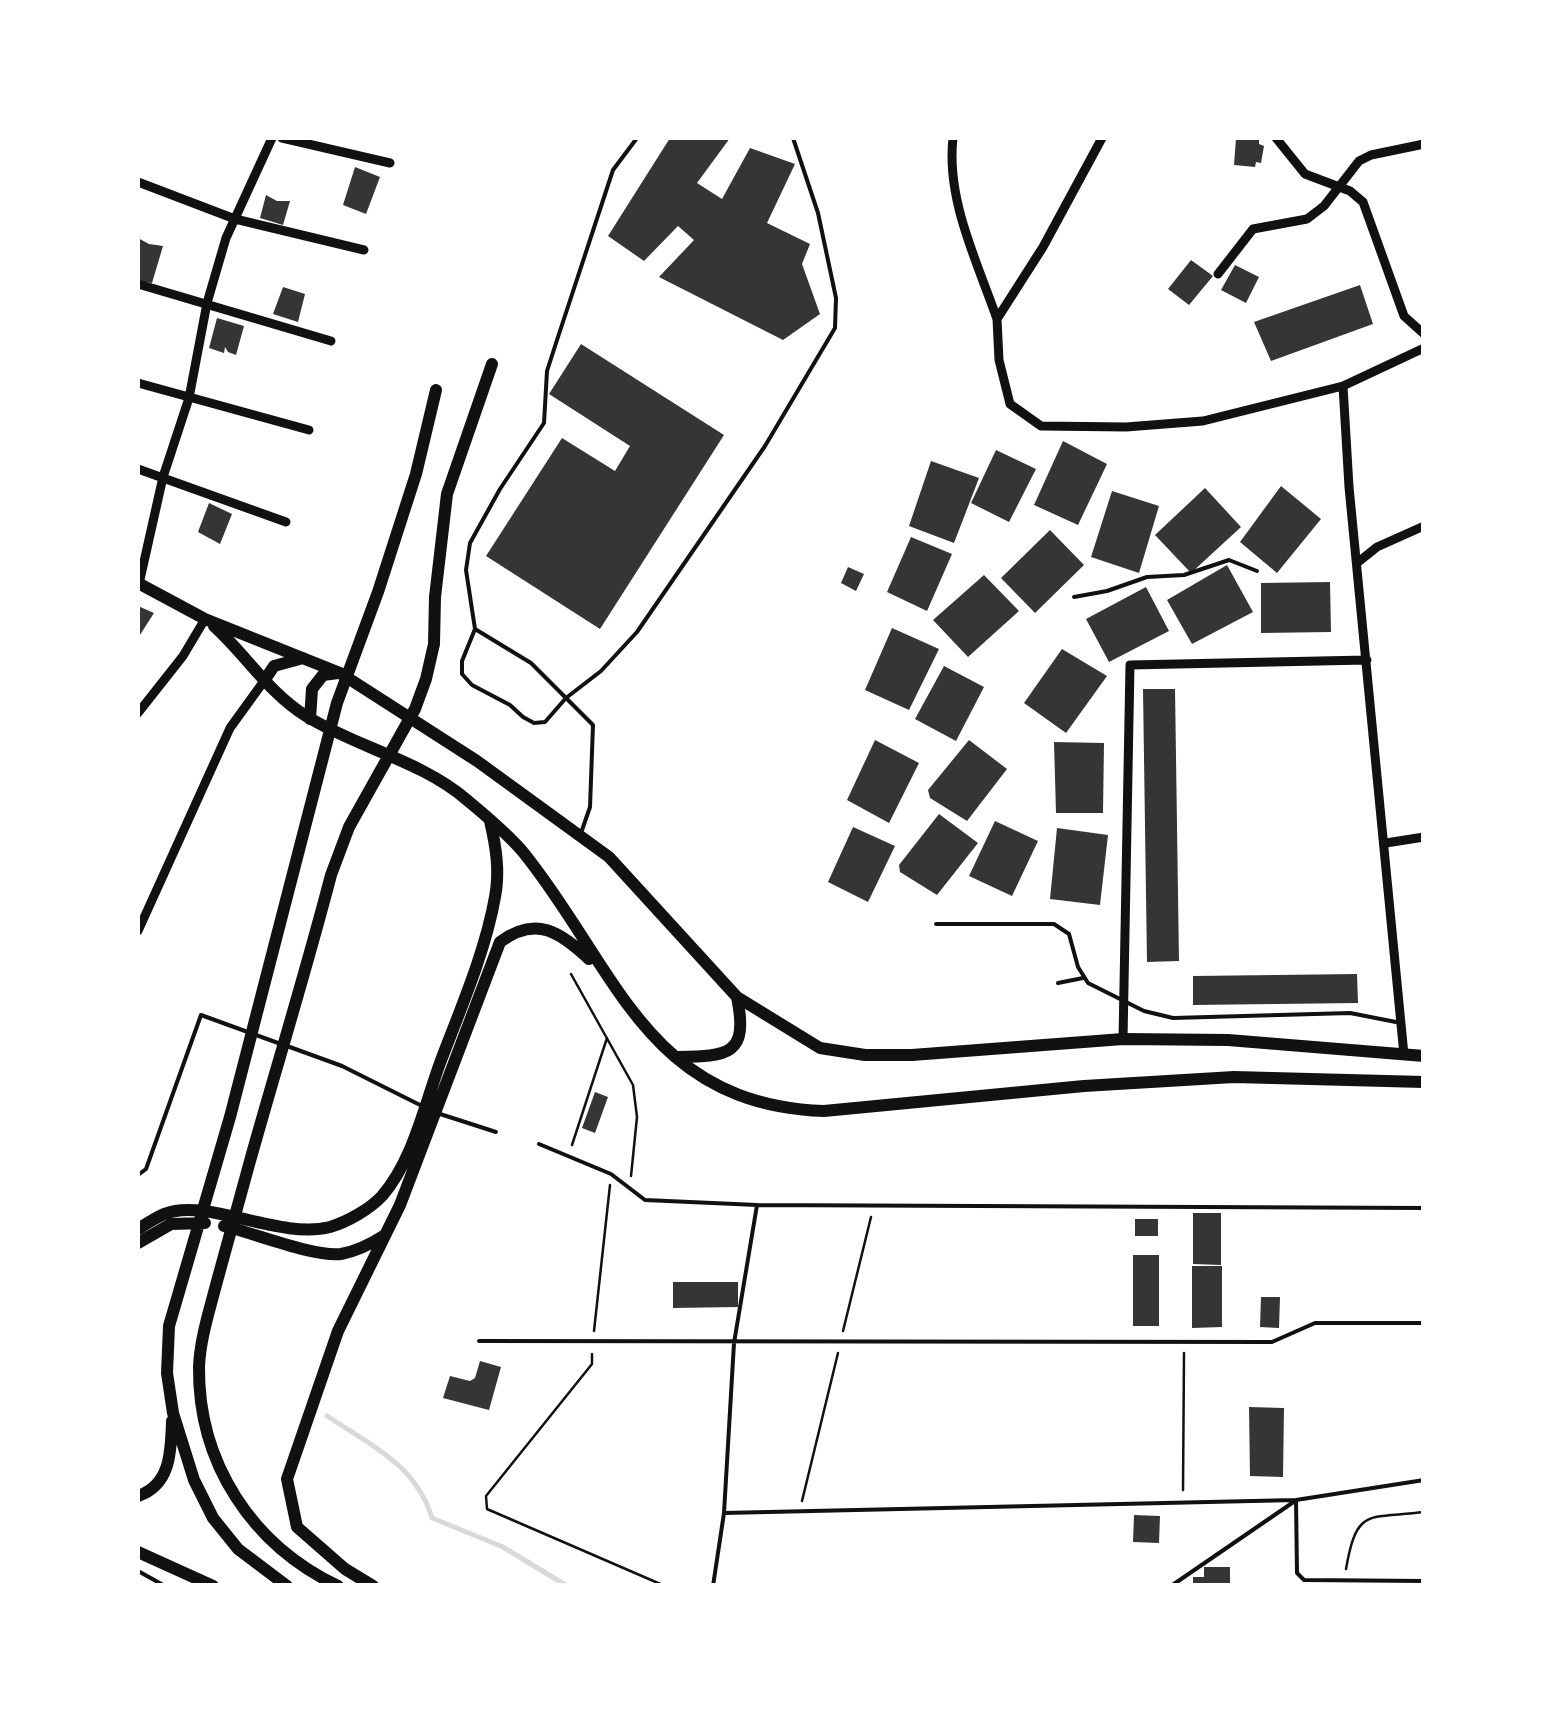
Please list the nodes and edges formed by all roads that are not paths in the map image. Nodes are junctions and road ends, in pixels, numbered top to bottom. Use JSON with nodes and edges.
{"nodes":[{"id":1,"x":272,"y":138,"type":"edge"},
{"id":2,"x":282,"y":138,"type":"edge"},
{"id":3,"x":637,"y":138,"type":"edge"},
{"id":4,"x":793,"y":138,"type":"edge"},
{"id":5,"x":953,"y":138,"type":"edge"},
{"id":6,"x":1102,"y":138,"type":"edge"},
{"id":7,"x":1276,"y":138,"type":"edge"},
{"id":8,"x":1424,"y":144,"type":"edge"},
{"id":9,"x":390,"y":163,"type":"dead end"},
{"id":10,"x":138,"y":182,"type":"edge"},
{"id":11,"x":1337,"y":187,"type":"junction"},
{"id":12,"x":235,"y":219,"type":"junction"},
{"id":13,"x":364,"y":250,"type":"dead end"},
{"id":14,"x":1218,"y":274,"type":"dead end"},
{"id":15,"x":138,"y":284,"type":"edge"},
{"id":16,"x":207,"y":302,"type":"junction"},
{"id":17,"x":997,"y":319,"type":"junction"},
{"id":18,"x":1424,"y":334,"type":"edge"},
{"id":19,"x":331,"y":340,"type":"dead end"},
{"id":20,"x":1424,"y":348,"type":"edge"},
{"id":21,"x":492,"y":364,"type":"dead end"},
{"id":22,"x":138,"y":383,"type":"edge"},
{"id":23,"x":1343,"y":386,"type":"junction"},
{"id":24,"x":436,"y":390,"type":"dead end"},
{"id":25,"x":189,"y":398,"type":"junction"},
{"id":26,"x":309,"y":430,"type":"dead end"},
{"id":27,"x":138,"y":469,"type":"edge"},
{"id":28,"x":164,"y":476,"type":"junction"},
{"id":29,"x":286,"y":522,"type":"dead end"},
{"id":30,"x":1424,"y":526,"type":"edge"},
{"id":31,"x":1357,"y":563,"type":"junction"},
{"id":32,"x":1257,"y":571,"type":"dead end"},
{"id":33,"x":138,"y":583,"type":"edge"},
{"id":34,"x":1074,"y":597,"type":"dead end"},
{"id":35,"x":205,"y":619,"type":"junction"},
{"id":36,"x":474,"y":630,"type":"junction"},
{"id":37,"x":306,"y":658,"type":"junction"},
{"id":38,"x":1367,"y":660,"type":"junction"},
{"id":39,"x":340,"y":673,"type":"junction"},
{"id":40,"x":264,"y":681,"type":"junction"},
{"id":41,"x":566,"y":698,"type":"junction"},
{"id":42,"x":138,"y":713,"type":"edge"},
{"id":43,"x":310,"y":718,"type":"junction"},
{"id":44,"x":489,"y":819,"type":"junction"},
{"id":45,"x":580,"y":837,"type":"junction"},
{"id":46,"x":1424,"y":837,"type":"edge"},
{"id":47,"x":1386,"y":843,"type":"junction"},
{"id":48,"x":936,"y":924,"type":"dead end"},
{"id":49,"x":138,"y":931,"type":"edge"},
{"id":50,"x":603,"y":972,"type":"junction"},
{"id":51,"x":1083,"y":978,"type":"junction"},
{"id":52,"x":1058,"y":983,"type":"dead end"},
{"id":53,"x":737,"y":997,"type":"junction"},
{"id":54,"x":1124,"y":1002,"type":"junction"},
{"id":55,"x":1401,"y":1023,"type":"junction"},
{"id":56,"x":1123,"y":1040,"type":"junction"},
{"id":57,"x":1404,"y":1055,"type":"junction"},
{"id":58,"x":1424,"y":1056,"type":"edge"},
{"id":59,"x":674,"y":1057,"type":"junction"},
{"id":60,"x":1424,"y":1082,"type":"edge"},
{"id":61,"x":430,"y":1110,"type":"junction"},
{"id":62,"x":496,"y":1132,"type":"dead end"},
{"id":63,"x":539,"y":1144,"type":"dead end"},
{"id":64,"x":138,"y":1174,"type":"edge"},
{"id":65,"x":756,"y":1205,"type":"junction"},
{"id":66,"x":1424,"y":1208,"type":"edge"},
{"id":67,"x":138,"y":1229,"type":"edge"},
{"id":68,"x":385,"y":1236,"type":"junction"},
{"id":69,"x":138,"y":1243,"type":"edge"},
{"id":70,"x":1424,"y":1322,"type":"edge"},
{"id":71,"x":479,"y":1340,"type":"dead end"},
{"id":72,"x":734,"y":1343,"type":"junction"},
{"id":73,"x":173,"y":1413,"type":"junction"},
{"id":74,"x":1424,"y":1480,"type":"edge"},
{"id":75,"x":138,"y":1496,"type":"edge"},
{"id":76,"x":1296,"y":1500,"type":"junction"},
{"id":77,"x":724,"y":1513,"type":"junction"},
{"id":78,"x":138,"y":1552,"type":"edge"},
{"id":79,"x":138,"y":1571,"type":"edge"},
{"id":80,"x":1424,"y":1581,"type":"edge"},
{"id":81,"x":164,"y":1586,"type":"edge"},
{"id":82,"x":213,"y":1586,"type":"edge"},
{"id":83,"x":286,"y":1586,"type":"edge"},
{"id":84,"x":338,"y":1586,"type":"edge"},
{"id":85,"x":374,"y":1586,"type":"edge"},
{"id":86,"x":713,"y":1586,"type":"edge"},
{"id":87,"x":1171,"y":1586,"type":"edge"}],
"edges":[{"from":1,"to":12,"type":"street"},
{"from":2,"to":9,"type":"street"},
{"from":3,"to":36,"type":"lane"},
{"from":4,"to":41,"type":"lane"},
{"from":5,"to":17,"type":"street"},
{"from":6,"to":17,"type":"street"},
{"from":7,"to":11,"type":"street"},
{"from":8,"to":11,"type":"street"},
{"from":10,"to":12,"type":"street"},
{"from":11,"to":14,"type":"street"},
{"from":11,"to":18,"type":"street"},
{"from":12,"to":13,"type":"street"},
{"from":12,"to":16,"type":"street"},
{"from":15,"to":16,"type":"street"},
{"from":16,"to":19,"type":"street"},
{"from":16,"to":25,"type":"street"},
{"from":17,"to":23,"type":"street"},
{"from":20,"to":23,"type":"street"},
{"from":21,"to":84,"type":"main road"},
{"from":22,"to":25,"type":"street"},
{"from":23,"to":31,"type":"street"},
{"from":24,"to":73,"type":"main road"},
{"from":25,"to":26,"type":"street"},
{"from":25,"to":28,"type":"street"},
{"from":27,"to":28,"type":"street"},
{"from":28,"to":29,"type":"street"},
{"from":28,"to":33,"type":"street"},
{"from":30,"to":31,"type":"street"},
{"from":31,"to":38,"type":"street"},
{"from":32,"to":34,"type":"lane"},
{"from":33,"to":35,"type":"main road"},
{"from":35,"to":37,"type":"main road"},
{"from":35,"to":40,"type":"main road"},
{"from":35,"to":42,"type":"street"},
{"from":36,"to":41,"type":"lane"},
{"from":36,"to":41,"type":"lane"},
{"from":37,"to":39,"type":"main road"},
{"from":37,"to":40,"type":"main road"},
{"from":38,"to":47,"type":"street"},
{"from":38,"to":54,"type":"street"},
{"from":39,"to":43,"type":"main road"},
{"from":39,"to":45,"type":"main road"},
{"from":40,"to":43,"type":"main road"},
{"from":40,"to":49,"type":"street"},
{"from":41,"to":45,"type":"lane"},
{"from":43,"to":44,"type":"main road"},
{"from":44,"to":50,"type":"main road"},
{"from":44,"to":61,"type":"main road"},
{"from":45,"to":53,"type":"main road"},
{"from":46,"to":47,"type":"street"},
{"from":47,"to":55,"type":"street"},
{"from":48,"to":51,"type":"lane"},
{"from":50,"to":59,"type":"main road"},
{"from":50,"to":61,"type":"main road"},
{"from":51,"to":52,"type":"lane"},
{"from":51,"to":54,"type":"lane"},
{"from":53,"to":56,"type":"main road"},
{"from":53,"to":59,"type":"main road"},
{"from":54,"to":55,"type":"lane"},
{"from":54,"to":56,"type":"street"},
{"from":55,"to":57,"type":"street"},
{"from":56,"to":57,"type":"main road"},
{"from":57,"to":58,"type":"main road"},
{"from":59,"to":60,"type":"main road"},
{"from":61,"to":62,"type":"lane"},
{"from":61,"to":64,"type":"lane"},
{"from":61,"to":67,"type":"main road"},
{"from":61,"to":68,"type":"main road"},
{"from":63,"to":65,"type":"lane"},
{"from":65,"to":66,"type":"lane"},
{"from":65,"to":72,"type":"lane"},
{"from":68,"to":69,"type":"main road"},
{"from":68,"to":85,"type":"main road"},
{"from":70,"to":72,"type":"lane"},
{"from":71,"to":72,"type":"lane"},
{"from":72,"to":77,"type":"lane"},
{"from":73,"to":75,"type":"main road"},
{"from":73,"to":83,"type":"main road"},
{"from":74,"to":76,"type":"lane"},
{"from":76,"to":77,"type":"lane"},
{"from":76,"to":80,"type":"lane"},
{"from":76,"to":87,"type":"lane"},
{"from":77,"to":86,"type":"lane"},
{"from":78,"to":82,"type":"main road"},
{"from":79,"to":81,"type":"lane"}]}
